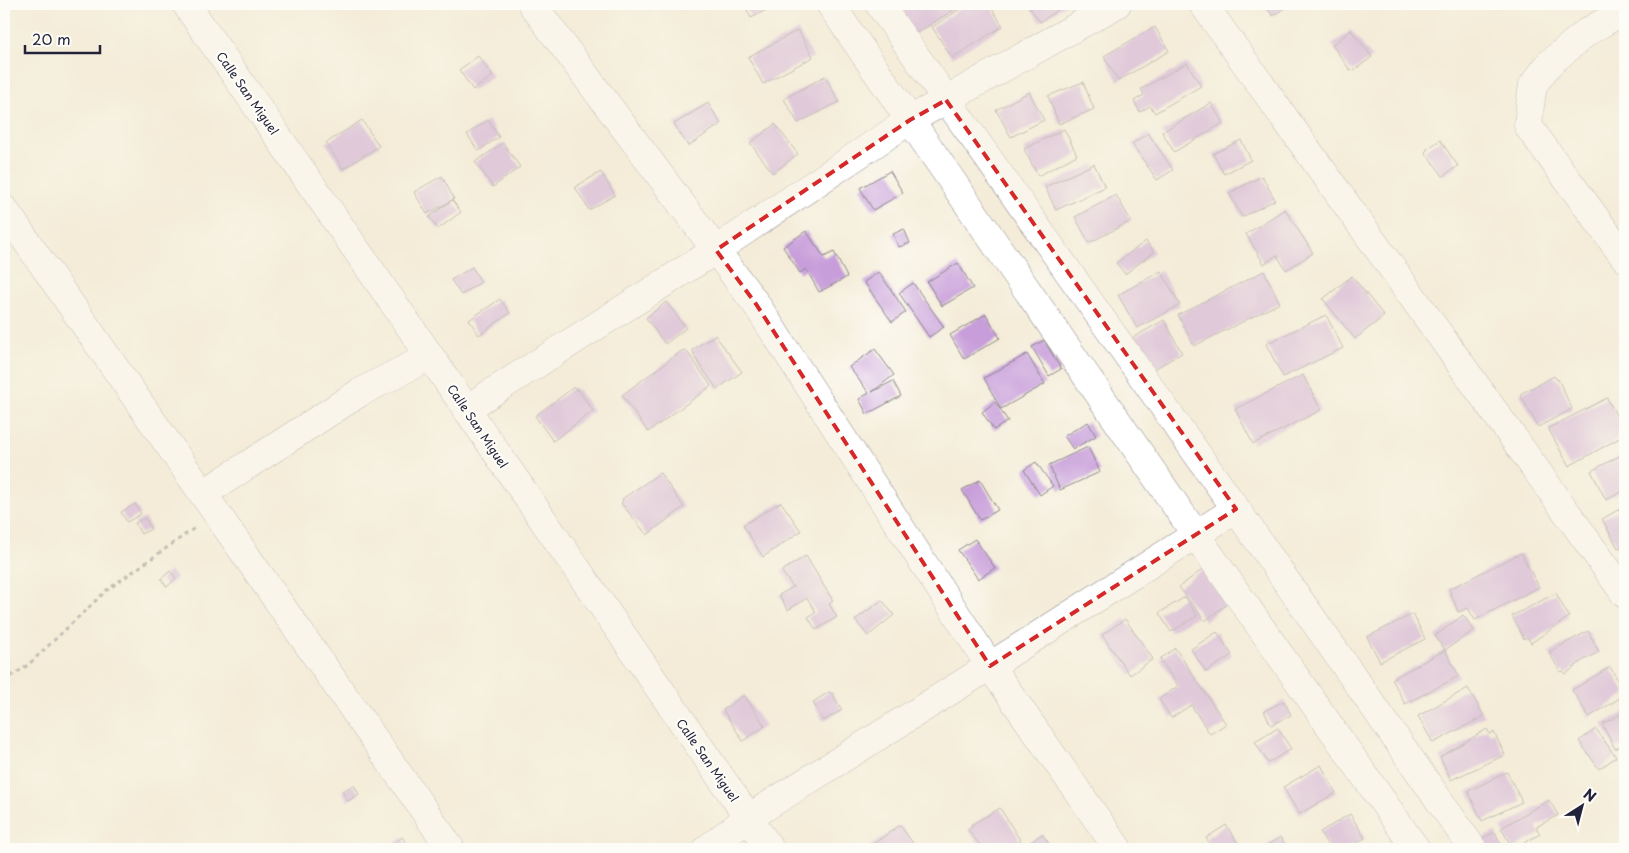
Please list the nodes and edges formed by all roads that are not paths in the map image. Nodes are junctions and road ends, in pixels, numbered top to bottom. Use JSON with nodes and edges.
{"nodes":[{"id":1,"x":186,"y":4,"type":"edge"},
{"id":2,"x":532,"y":4,"type":"edge"},
{"id":3,"x":830,"y":4,"type":"edge"},
{"id":4,"x":879,"y":4,"type":"edge"},
{"id":5,"x":1117,"y":4,"type":"edge"},
{"id":6,"x":1203,"y":4,"type":"edge"},
{"id":7,"x":1625,"y":10,"type":"edge"},
{"id":8,"x":946,"y":100,"type":"junction"},
{"id":9,"x":910,"y":120,"type":"junction"},
{"id":10,"x":4,"y":209,"type":"edge"},
{"id":11,"x":716,"y":250,"type":"junction"},
{"id":12,"x":1625,"y":258,"type":"edge"},
{"id":13,"x":430,"y":356,"type":"junction"},
{"id":14,"x":466,"y":410,"type":"junction"},
{"id":15,"x":210,"y":504,"type":"junction"},
{"id":16,"x":1236,"y":509,"type":"junction"},
{"id":17,"x":1196,"y":535,"type":"junction"},
{"id":18,"x":1625,"y":594,"type":"edge"},
{"id":19,"x":990,"y":666,"type":"junction"},
{"id":20,"x":748,"y":818,"type":"junction"},
{"id":21,"x":451,"y":849,"type":"edge"},
{"id":22,"x":707,"y":849,"type":"edge"},
{"id":23,"x":770,"y":849,"type":"edge"},
{"id":24,"x":1118,"y":849,"type":"edge"},
{"id":25,"x":1416,"y":849,"type":"edge"},
{"id":26,"x":1473,"y":849,"type":"edge"}],
"edges":[{"from":1,"to":13,"type":"street","name":"Calle San Miguel"},
{"from":2,"to":11,"type":"street"},
{"from":3,"to":9,"type":"street"},
{"from":4,"to":8,"type":"street"},
{"from":5,"to":8,"type":"street"},
{"from":6,"to":18,"type":"street"},
{"from":7,"to":12,"type":"street"},
{"from":8,"to":9,"type":"street"},
{"from":8,"to":16,"type":"street"},
{"from":9,"to":11,"type":"street"},
{"from":9,"to":17,"type":"street"},
{"from":10,"to":15,"type":"street"},
{"from":11,"to":14,"type":"street"},
{"from":11,"to":19,"type":"street"},
{"from":13,"to":14,"type":"street","name":"Calle San Miguel"},
{"from":13,"to":15,"type":"street"},
{"from":14,"to":20,"type":"street","name":"Calle San Miguel"},
{"from":15,"to":21,"type":"street"},
{"from":16,"to":17,"type":"street"},
{"from":16,"to":26,"type":"street"},
{"from":17,"to":19,"type":"street"},
{"from":17,"to":25,"type":"street"},
{"from":19,"to":20,"type":"street"},
{"from":19,"to":24,"type":"street"},
{"from":20,"to":22,"type":"street"},
{"from":20,"to":23,"type":"street","name":"Calle San Miguel"}]}
